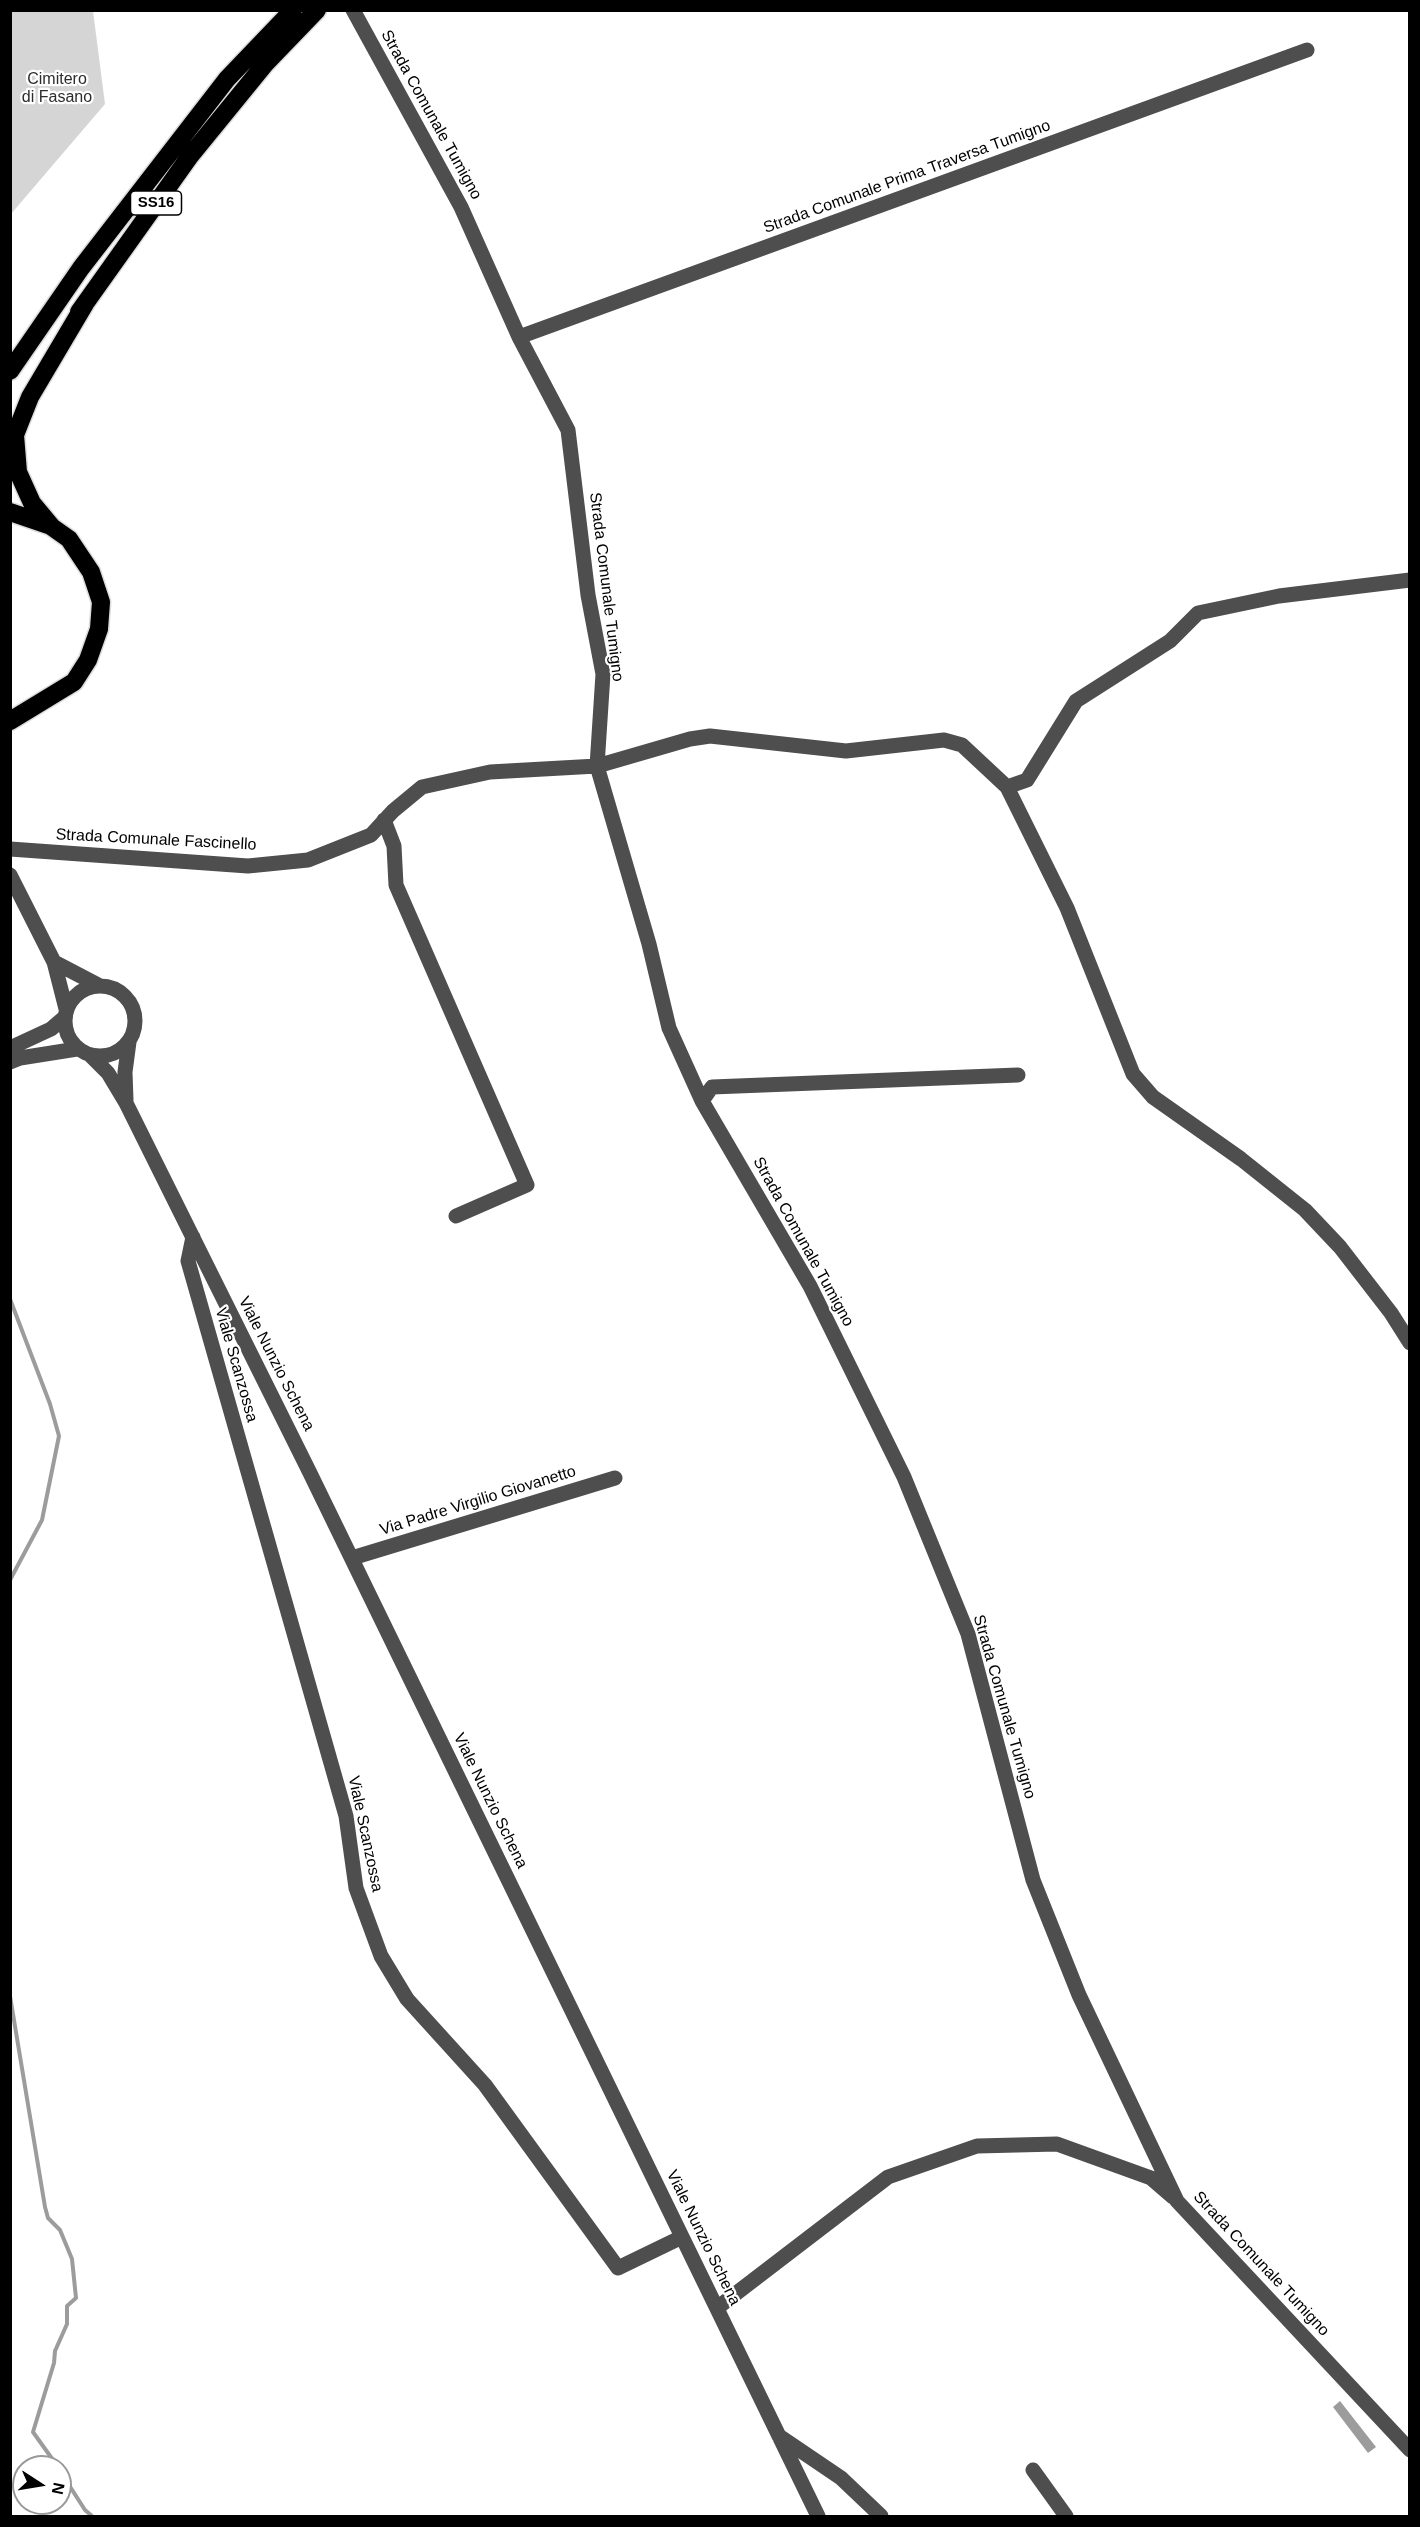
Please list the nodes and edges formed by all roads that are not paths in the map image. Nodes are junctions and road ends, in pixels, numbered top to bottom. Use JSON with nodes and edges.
{"nodes":[{"id":1,"x":293,"y":10,"type":"edge"},
{"id":2,"x":317,"y":10,"type":"edge"},
{"id":3,"x":353,"y":11,"type":"edge"},
{"id":4,"x":1307,"y":50,"type":"dead end"},
{"id":5,"x":81,"y":268,"type":"junction"},
{"id":6,"x":85,"y":304,"type":"junction"},
{"id":7,"x":519,"y":337,"type":"junction"},
{"id":8,"x":10,"y":354,"type":"edge"},
{"id":9,"x":10,"y":371,"type":"edge"},
{"id":10,"x":10,"y":409,"type":"edge"},
{"id":11,"x":10,"y":512,"type":"edge"},
{"id":12,"x":52,"y":527,"type":"junction"},
{"id":13,"x":1410,"y":580,"type":"edge"},
{"id":14,"x":51,"y":698,"type":"junction"},
{"id":15,"x":10,"y":707,"type":"edge"},
{"id":16,"x":10,"y":721,"type":"edge"},
{"id":17,"x":597,"y":766,"type":"junction"},
{"id":18,"x":1007,"y":787,"type":"junction"},
{"id":19,"x":384,"y":820,"type":"junction"},
{"id":20,"x":10,"y":849,"type":"edge"},
{"id":21,"x":10,"y":875,"type":"edge"},
{"id":22,"x":54,"y":962,"type":"junction"},
{"id":23,"x":98,"y":985,"type":"junction"},
{"id":24,"x":66,"y":1013,"type":"junction"},
{"id":25,"x":129,"y":1042,"type":"junction"},
{"id":26,"x":10,"y":1048,"type":"edge"},
{"id":27,"x":84,"y":1052,"type":"junction"},
{"id":28,"x":10,"y":1062,"type":"edge"},
{"id":29,"x":1018,"y":1075,"type":"dead end"},
{"id":30,"x":702,"y":1101,"type":"junction"},
{"id":31,"x":126,"y":1103,"type":"junction"},
{"id":32,"x":456,"y":1216,"type":"dead end"},
{"id":33,"x":193,"y":1237,"type":"junction"},
{"id":34,"x":1410,"y":1343,"type":"edge"},
{"id":35,"x":615,"y":1478,"type":"dead end"},
{"id":36,"x":352,"y":1558,"type":"junction"},
{"id":37,"x":1177,"y":2201,"type":"junction"},
{"id":38,"x":682,"y":2237,"type":"junction"},
{"id":39,"x":717,"y":2308,"type":"junction"},
{"id":40,"x":779,"y":2436,"type":"junction"},
{"id":41,"x":1410,"y":2450,"type":"edge"},
{"id":42,"x":1033,"y":2470,"type":"dead end"},
{"id":43,"x":818,"y":2517,"type":"edge"},
{"id":44,"x":881,"y":2517,"type":"edge"},
{"id":45,"x":1066,"y":2517,"type":"edge"}],
"edges":[{"from":1,"to":5,"type":"highway","number":"SS16"},
{"from":2,"to":6,"type":"highway","number":"SS16"},
{"from":3,"to":7,"type":"street","name":"Strada Comunale Tumigno"},
{"from":4,"to":7,"type":"street","name":"Strada Comunale Prima Traversa Tumigno"},
{"from":5,"to":8,"type":"highway"},
{"from":5,"to":9,"type":"highway","number":"SS16"},
{"from":6,"to":10,"type":"highway","number":"SS16"},
{"from":6,"to":12,"type":"highway"},
{"from":7,"to":17,"type":"street","name":"Strada Comunale Tumigno"},
{"from":11,"to":12,"type":"highway"},
{"from":12,"to":14,"type":"highway"},
{"from":13,"to":18,"type":"street"},
{"from":14,"to":15,"type":"highway"},
{"from":14,"to":16,"type":"highway"},
{"from":17,"to":18,"type":"street","name":"Strada Comunale Fascinello"},
{"from":17,"to":19,"type":"street","name":"Strada Comunale Fascinello"},
{"from":17,"to":30,"type":"street","name":"Strada Comunale Tumigno"},
{"from":18,"to":34,"type":"street"},
{"from":19,"to":20,"type":"street","name":"Strada Comunale Fascinello"},
{"from":19,"to":32,"type":"street"},
{"from":21,"to":22,"type":"street"},
{"from":22,"to":23,"type":"street"},
{"from":22,"to":24,"type":"street"},
{"from":23,"to":24,"type":"street"},
{"from":23,"to":25,"type":"street"},
{"from":24,"to":26,"type":"street"},
{"from":24,"to":27,"type":"street"},
{"from":25,"to":27,"type":"street"},
{"from":25,"to":31,"type":"street","name":"Viale Nunzio Schena"},
{"from":27,"to":28,"type":"street"},
{"from":27,"to":31,"type":"street","name":"Viale Nunzio Schena"},
{"from":29,"to":30,"type":"street"},
{"from":30,"to":37,"type":"street","name":"Strada Comunale Tumigno"},
{"from":31,"to":33,"type":"street","name":"Viale Nunzio Schena"},
{"from":33,"to":36,"type":"street","name":"Viale Nunzio Schena"},
{"from":33,"to":38,"type":"street","name":"Viale Scanzossa"},
{"from":35,"to":36,"type":"street","name":"Via Padre Virgilio Giovanetto"},
{"from":36,"to":38,"type":"street","name":"Viale Nunzio Schena"},
{"from":37,"to":39,"type":"street"},
{"from":37,"to":41,"type":"street","name":"Strada Comunale Tumigno"},
{"from":38,"to":39,"type":"street","name":"Viale Nunzio Schena"},
{"from":39,"to":40,"type":"street","name":"Viale Nunzio Schena"},
{"from":40,"to":43,"type":"street","name":"Viale Nunzio Schena"},
{"from":40,"to":44,"type":"street"},
{"from":42,"to":45,"type":"street"}]}
